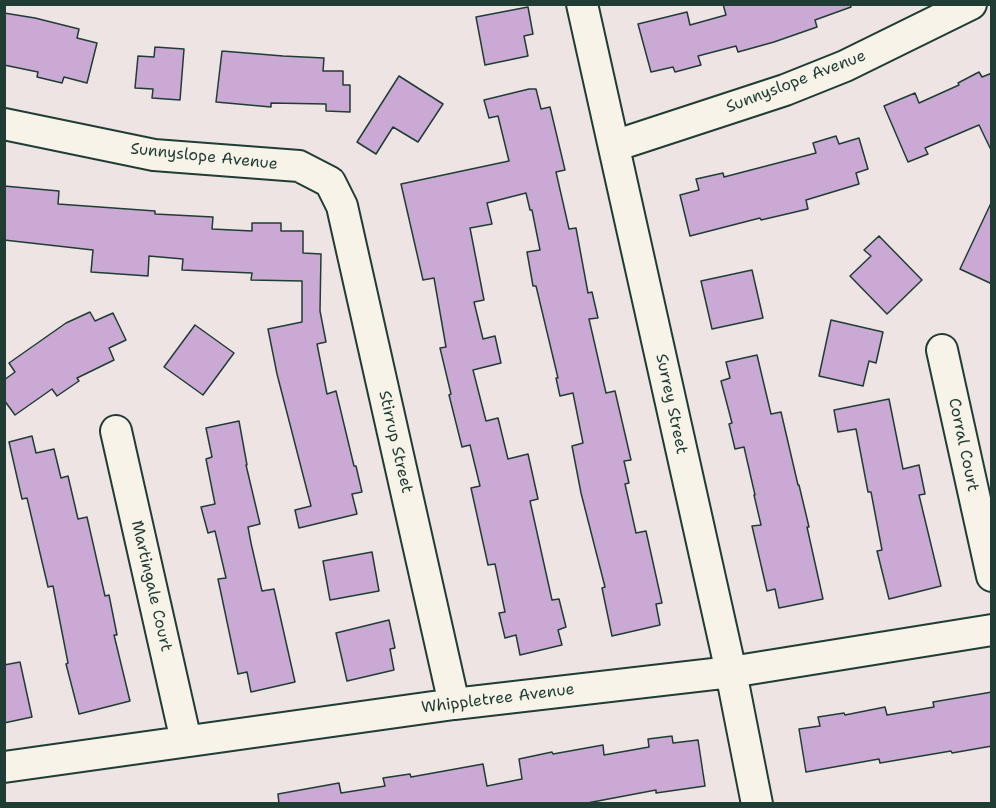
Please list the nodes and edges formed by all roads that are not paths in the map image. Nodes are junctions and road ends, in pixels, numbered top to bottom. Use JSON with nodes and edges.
{"nodes":[{"id":1,"x":582,"y":4,"type":"edge"},
{"id":2,"x":971,"y":4,"type":"edge"},
{"id":3,"x":4,"y":124,"type":"edge"},
{"id":4,"x":615,"y":146,"type":"junction"},
{"id":5,"x":330,"y":182,"type":"joint"},
{"id":6,"x":942,"y":350,"type":"dead end"},
{"id":7,"x":116,"y":430,"type":"dead end"},
{"id":8,"x":992,"y":576,"type":"edge"},
{"id":9,"x":992,"y":630,"type":"edge"},
{"id":10,"x":731,"y":672,"type":"junction"},
{"id":11,"x":454,"y":704,"type":"junction"},
{"id":12,"x":186,"y":741,"type":"junction"},
{"id":13,"x":4,"y":767,"type":"edge"},
{"id":14,"x":757,"y":804,"type":"edge"}],
"edges":[{"from":1,"to":4,"type":"street","name":"Surrey Street"},
{"from":2,"to":4,"type":"street","name":"Sunnyslope Avenue"},
{"from":3,"to":5,"type":"street","name":"Sunnyslope Avenue"},
{"from":4,"to":10,"type":"street","name":"Surrey Street"},
{"from":5,"to":11,"type":"street","name":"Stirrup Street"},
{"from":6,"to":8,"type":"street","name":"Corral Court"},
{"from":7,"to":12,"type":"street","name":"Martingale Court"},
{"from":9,"to":10,"type":"street","name":"Whippletree Avenue"},
{"from":10,"to":11,"type":"street","name":"Whippletree Avenue"},
{"from":10,"to":14,"type":"street","name":"Surrey Street"},
{"from":11,"to":12,"type":"street","name":"Whippletree Avenue"},
{"from":12,"to":13,"type":"street","name":"Whippletree Avenue"}]}
